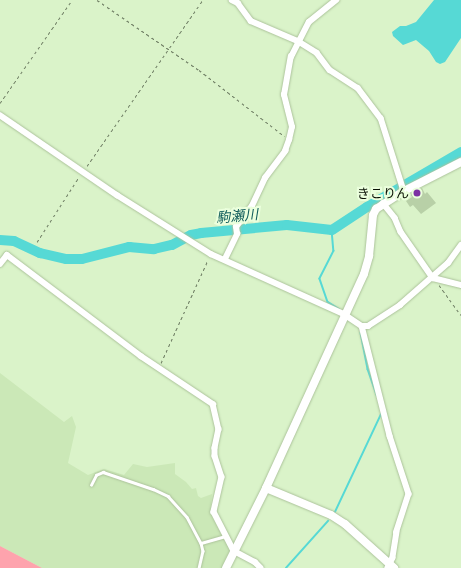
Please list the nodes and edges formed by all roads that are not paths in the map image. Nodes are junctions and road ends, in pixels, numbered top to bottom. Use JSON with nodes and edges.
{"nodes":[{"id":1,"x":232,"y":0,"type":"edge"},
{"id":2,"x":336,"y":0,"type":"edge"},
{"id":3,"x":298,"y":41,"type":"junction"},
{"id":4,"x":0,"y":115,"type":"edge"},
{"id":5,"x":461,"y":162,"type":"edge"},
{"id":6,"x":404,"y":190,"type":"junction"},
{"id":7,"x":383,"y":203,"type":"junction"},
{"id":8,"x":461,"y":245,"type":"edge"},
{"id":9,"x":225,"y":259,"type":"junction"},
{"id":10,"x":0,"y":264,"type":"edge"},
{"id":11,"x":433,"y":278,"type":"junction"},
{"id":12,"x":461,"y":285,"type":"edge"},
{"id":13,"x":344,"y":314,"type":"junction"},
{"id":14,"x":362,"y":326,"type":"junction"},
{"id":15,"x":91,"y":485,"type":"dead end"},
{"id":16,"x":266,"y":488,"type":"junction"},
{"id":17,"x":226,"y":536,"type":"junction"},
{"id":18,"x":201,"y":543,"type":"junction"},
{"id":19,"x":234,"y":551,"type":"junction"},
{"id":20,"x":391,"y":567,"type":"edge"},
{"id":21,"x":199,"y":568,"type":"edge"},
{"id":22,"x":226,"y":568,"type":"edge"},
{"id":23,"x":261,"y":568,"type":"edge"}],
"edges":[{"from":1,"to":3,"type":"street"},
{"from":2,"to":3,"type":"street"},
{"from":3,"to":6,"type":"street"},
{"from":3,"to":9,"type":"street"},
{"from":4,"to":9,"type":"street"},
{"from":5,"to":6,"type":"street"},
{"from":6,"to":7,"type":"street"},
{"from":7,"to":11,"type":"street"},
{"from":7,"to":13,"type":"street"},
{"from":8,"to":11,"type":"street"},
{"from":9,"to":13,"type":"street"},
{"from":10,"to":17,"type":"street"},
{"from":11,"to":12,"type":"street"},
{"from":11,"to":14,"type":"street"},
{"from":13,"to":14,"type":"street"},
{"from":13,"to":16,"type":"street"},
{"from":14,"to":20,"type":"street"},
{"from":15,"to":18,"type":"lane"},
{"from":16,"to":19,"type":"street"},
{"from":16,"to":20,"type":"street"},
{"from":17,"to":18,"type":"lane"},
{"from":17,"to":19,"type":"street"},
{"from":18,"to":21,"type":"lane"},
{"from":19,"to":22,"type":"street"},
{"from":19,"to":23,"type":"street"}]}
